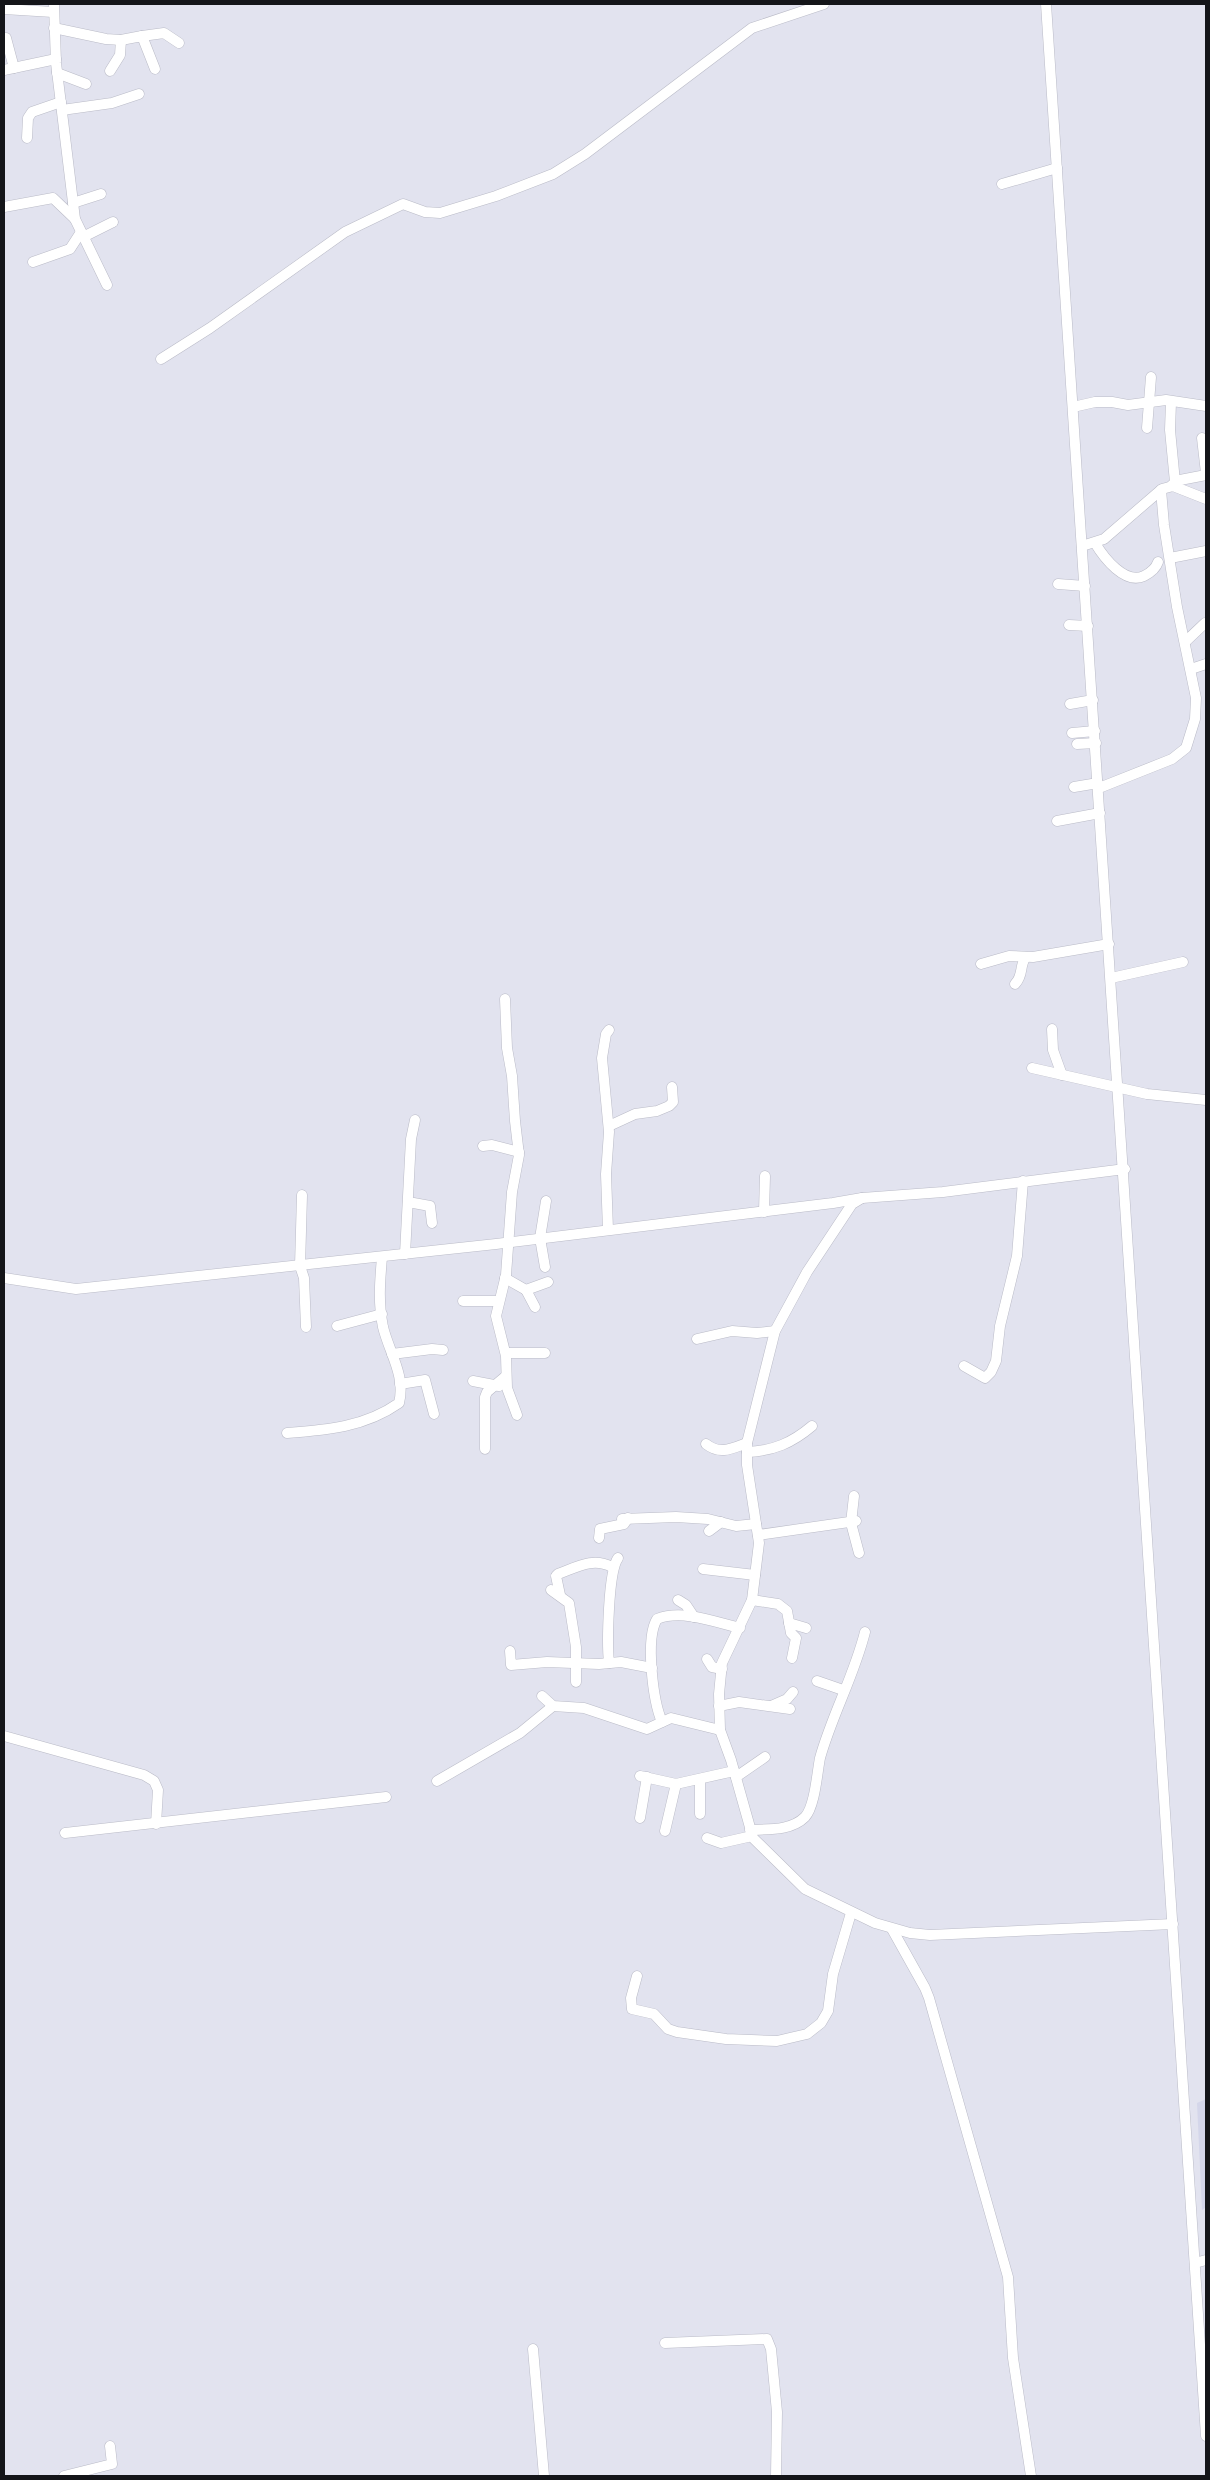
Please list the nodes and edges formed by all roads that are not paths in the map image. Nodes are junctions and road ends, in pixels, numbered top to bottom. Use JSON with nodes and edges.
{"nodes":[{"id":1,"x":824,"y":4,"type":"edge"},
{"id":2,"x":1046,"y":4,"type":"edge"},
{"id":3,"x":53,"y":8,"type":"edge"},
{"id":4,"x":4,"y":9,"type":"edge"},
{"id":5,"x":54,"y":28,"type":"junction"},
{"id":6,"x":142,"y":36,"type":"junction"},
{"id":7,"x":4,"y":38,"type":"edge"},
{"id":8,"x":121,"y":40,"type":"junction"},
{"id":9,"x":179,"y":43,"type":"dead end"},
{"id":10,"x":56,"y":60,"type":"junction"},
{"id":11,"x":9,"y":69,"type":"edge"},
{"id":12,"x":155,"y":69,"type":"dead end"},
{"id":13,"x":110,"y":71,"type":"dead end"},
{"id":14,"x":57,"y":73,"type":"junction"},
{"id":15,"x":86,"y":84,"type":"dead end"},
{"id":16,"x":139,"y":94,"type":"dead end"},
{"id":17,"x":62,"y":106,"type":"junction"},
{"id":18,"x":27,"y":138,"type":"dead end"},
{"id":19,"x":1057,"y":168,"type":"junction"},
{"id":20,"x":1002,"y":184,"type":"dead end"},
{"id":21,"x":101,"y":194,"type":"dead end"},
{"id":22,"x":73,"y":203,"type":"junction"},
{"id":23,"x":4,"y":207,"type":"edge"},
{"id":24,"x":75,"y":219,"type":"junction"},
{"id":25,"x":113,"y":222,"type":"dead end"},
{"id":26,"x":82,"y":234,"type":"junction"},
{"id":27,"x":33,"y":262,"type":"dead end"},
{"id":28,"x":107,"y":285,"type":"dead end"},
{"id":29,"x":161,"y":359,"type":"dead end"},
{"id":30,"x":1151,"y":377,"type":"dead end"},
{"id":31,"x":1150,"y":402,"type":"junction"},
{"id":32,"x":1171,"y":402,"type":"junction"},
{"id":33,"x":1206,"y":406,"type":"edge"},
{"id":34,"x":1073,"y":407,"type":"junction"},
{"id":35,"x":1147,"y":428,"type":"dead end"},
{"id":36,"x":1202,"y":438,"type":"dead end"},
{"id":37,"x":1206,"y":474,"type":"edge"},
{"id":38,"x":1173,"y":484,"type":"junction"},
{"id":39,"x":1161,"y":490,"type":"junction"},
{"id":40,"x":1206,"y":499,"type":"edge"},
{"id":41,"x":1095,"y":543,"type":"junction"},
{"id":42,"x":1082,"y":546,"type":"junction"},
{"id":43,"x":1206,"y":551,"type":"edge"},
{"id":44,"x":1170,"y":558,"type":"junction"},
{"id":45,"x":1158,"y":562,"type":"dead end"},
{"id":46,"x":1058,"y":584,"type":"dead end"},
{"id":47,"x":1085,"y":586,"type":"junction"},
{"id":48,"x":1205,"y":623,"type":"edge"},
{"id":49,"x":1069,"y":625,"type":"dead end"},
{"id":50,"x":1088,"y":626,"type":"junction"},
{"id":51,"x":1185,"y":642,"type":"junction"},
{"id":52,"x":1206,"y":664,"type":"edge"},
{"id":53,"x":1190,"y":669,"type":"junction"},
{"id":54,"x":1093,"y":700,"type":"junction"},
{"id":55,"x":1070,"y":704,"type":"dead end"},
{"id":56,"x":1095,"y":731,"type":"junction"},
{"id":57,"x":1072,"y":733,"type":"dead end"},
{"id":58,"x":1096,"y":743,"type":"junction"},
{"id":59,"x":1077,"y":744,"type":"dead end"},
{"id":60,"x":1098,"y":786,"type":"junction"},
{"id":61,"x":1074,"y":787,"type":"dead end"},
{"id":62,"x":1100,"y":813,"type":"junction"},
{"id":63,"x":1057,"y":821,"type":"dead end"},
{"id":64,"x":1109,"y":944,"type":"junction"},
{"id":65,"x":1026,"y":957,"type":"junction"},
{"id":66,"x":1183,"y":962,"type":"dead end"},
{"id":67,"x":980,"y":964,"type":"dead end"},
{"id":68,"x":1111,"y":978,"type":"junction"},
{"id":69,"x":1015,"y":984,"type":"dead end"},
{"id":70,"x":505,"y":999,"type":"dead end"},
{"id":71,"x":1052,"y":1029,"type":"dead end"},
{"id":72,"x":608,"y":1030,"type":"dead end"},
{"id":73,"x":1032,"y":1068,"type":"dead end"},
{"id":74,"x":1062,"y":1075,"type":"junction"},
{"id":75,"x":672,"y":1087,"type":"dead end"},
{"id":76,"x":1119,"y":1088,"type":"junction"},
{"id":77,"x":1206,"y":1100,"type":"edge"},
{"id":78,"x":415,"y":1120,"type":"dead end"},
{"id":79,"x":609,"y":1126,"type":"junction"},
{"id":80,"x":483,"y":1146,"type":"dead end"},
{"id":81,"x":519,"y":1152,"type":"junction"},
{"id":82,"x":1124,"y":1169,"type":"junction"},
{"id":83,"x":765,"y":1176,"type":"dead end"},
{"id":84,"x":1023,"y":1181,"type":"junction"},
{"id":85,"x":302,"y":1195,"type":"dead end"},
{"id":86,"x":862,"y":1198,"type":"junction"},
{"id":87,"x":546,"y":1201,"type":"dead end"},
{"id":88,"x":408,"y":1202,"type":"junction"},
{"id":89,"x":764,"y":1212,"type":"junction"},
{"id":90,"x":432,"y":1222,"type":"dead end"},
{"id":91,"x":608,"y":1230,"type":"junction"},
{"id":92,"x":540,"y":1238,"type":"junction"},
{"id":93,"x":509,"y":1242,"type":"junction"},
{"id":94,"x":405,"y":1254,"type":"junction"},
{"id":95,"x":382,"y":1257,"type":"junction"},
{"id":96,"x":300,"y":1266,"type":"junction"},
{"id":97,"x":544,"y":1267,"type":"dead end"},
{"id":98,"x":4,"y":1278,"type":"edge"},
{"id":99,"x":505,"y":1278,"type":"junction"},
{"id":100,"x":548,"y":1282,"type":"dead end"},
{"id":101,"x":526,"y":1290,"type":"junction"},
{"id":102,"x":463,"y":1301,"type":"dead end"},
{"id":103,"x":498,"y":1301,"type":"junction"},
{"id":104,"x":535,"y":1307,"type":"dead end"},
{"id":105,"x":382,"y":1314,"type":"junction"},
{"id":106,"x":337,"y":1326,"type":"dead end"},
{"id":107,"x":306,"y":1327,"type":"dead end"},
{"id":108,"x":775,"y":1331,"type":"junction"},
{"id":109,"x":697,"y":1339,"type":"dead end"},
{"id":110,"x":443,"y":1350,"type":"dead end"},
{"id":111,"x":506,"y":1353,"type":"junction"},
{"id":112,"x":545,"y":1353,"type":"dead end"},
{"id":113,"x":392,"y":1354,"type":"junction"},
{"id":114,"x":964,"y":1366,"type":"dead end"},
{"id":115,"x":506,"y":1376,"type":"junction"},
{"id":116,"x":473,"y":1381,"type":"dead end"},
{"id":117,"x":400,"y":1384,"type":"junction"},
{"id":118,"x":495,"y":1385,"type":"junction"},
{"id":119,"x":508,"y":1388,"type":"junction"},
{"id":120,"x":434,"y":1414,"type":"dead end"},
{"id":121,"x":517,"y":1415,"type":"dead end"},
{"id":122,"x":812,"y":1426,"type":"dead end"},
{"id":123,"x":287,"y":1434,"type":"dead end"},
{"id":124,"x":706,"y":1444,"type":"dead end"},
{"id":125,"x":747,"y":1448,"type":"junction"},
{"id":126,"x":485,"y":1449,"type":"dead end"},
{"id":127,"x":854,"y":1496,"type":"dead end"},
{"id":128,"x":721,"y":1522,"type":"junction"},
{"id":129,"x":853,"y":1522,"type":"junction"},
{"id":130,"x":757,"y":1530,"type":"junction"},
{"id":131,"x":709,"y":1531,"type":"dead end"},
{"id":132,"x":599,"y":1538,"type":"dead end"},
{"id":133,"x":859,"y":1553,"type":"dead end"},
{"id":134,"x":703,"y":1569,"type":"dead end"},
{"id":135,"x":755,"y":1575,"type":"junction"},
{"id":136,"x":678,"y":1600,"type":"dead end"},
{"id":137,"x":752,"y":1600,"type":"junction"},
{"id":138,"x":694,"y":1617,"type":"junction"},
{"id":139,"x":789,"y":1623,"type":"junction"},
{"id":140,"x":740,"y":1628,"type":"junction"},
{"id":141,"x":806,"y":1628,"type":"dead end"},
{"id":142,"x":864,"y":1632,"type":"dead end"},
{"id":143,"x":510,"y":1651,"type":"dead end"},
{"id":144,"x":792,"y":1658,"type":"dead end"},
{"id":145,"x":707,"y":1659,"type":"dead end"},
{"id":146,"x":575,"y":1662,"type":"junction"},
{"id":147,"x":609,"y":1663,"type":"junction"},
{"id":148,"x":652,"y":1668,"type":"junction"},
{"id":149,"x":722,"y":1669,"type":"junction"},
{"id":150,"x":817,"y":1681,"type":"dead end"},
{"id":151,"x":576,"y":1682,"type":"dead end"},
{"id":152,"x":843,"y":1690,"type":"junction"},
{"id":153,"x":793,"y":1692,"type":"dead end"},
{"id":154,"x":542,"y":1696,"type":"dead end"},
{"id":155,"x":553,"y":1706,"type":"junction"},
{"id":156,"x":719,"y":1706,"type":"junction"},
{"id":157,"x":770,"y":1707,"type":"junction"},
{"id":158,"x":790,"y":1709,"type":"dead end"},
{"id":159,"x":662,"y":1722,"type":"junction"},
{"id":160,"x":720,"y":1730,"type":"junction"},
{"id":161,"x":4,"y":1736,"type":"edge"},
{"id":162,"x":765,"y":1757,"type":"dead end"},
{"id":163,"x":735,"y":1774,"type":"junction"},
{"id":164,"x":700,"y":1778,"type":"junction"},
{"id":165,"x":437,"y":1781,"type":"dead end"},
{"id":166,"x":676,"y":1784,"type":"junction"},
{"id":167,"x":386,"y":1797,"type":"dead end"},
{"id":168,"x":700,"y":1814,"type":"dead end"},
{"id":169,"x":640,"y":1818,"type":"dead end"},
{"id":170,"x":156,"y":1824,"type":"junction"},
{"id":171,"x":665,"y":1831,"type":"dead end"},
{"id":172,"x":65,"y":1833,"type":"dead end"},
{"id":173,"x":751,"y":1833,"type":"junction"},
{"id":174,"x":707,"y":1838,"type":"dead end"},
{"id":175,"x":851,"y":1913,"type":"junction"},
{"id":176,"x":1173,"y":1924,"type":"junction"},
{"id":177,"x":892,"y":1929,"type":"junction"},
{"id":178,"x":637,"y":1976,"type":"dead end"},
{"id":179,"x":1206,"y":2260,"type":"edge"},
{"id":180,"x":1195,"y":2263,"type":"junction"},
{"id":181,"x":665,"y":2343,"type":"dead end"},
{"id":182,"x":533,"y":2349,"type":"dead end"},
{"id":183,"x":1206,"y":2436,"type":"edge"},
{"id":184,"x":110,"y":2446,"type":"dead end"},
{"id":185,"x":64,"y":2476,"type":"edge"},
{"id":186,"x":544,"y":2476,"type":"edge"},
{"id":187,"x":776,"y":2476,"type":"edge"},
{"id":188,"x":1031,"y":2476,"type":"edge"}],
"edges":[{"from":1,"to":29,"type":"street"},
{"from":2,"to":19,"type":"street"},
{"from":3,"to":4,"type":"street"},
{"from":3,"to":5,"type":"street"},
{"from":5,"to":8,"type":"street"},
{"from":5,"to":10,"type":"street"},
{"from":6,"to":8,"type":"street"},
{"from":6,"to":9,"type":"street"},
{"from":6,"to":12,"type":"street"},
{"from":7,"to":11,"type":"street"},
{"from":8,"to":13,"type":"street"},
{"from":10,"to":11,"type":"street"},
{"from":10,"to":14,"type":"street"},
{"from":14,"to":15,"type":"street"},
{"from":14,"to":17,"type":"street"},
{"from":16,"to":17,"type":"street"},
{"from":17,"to":18,"type":"street"},
{"from":17,"to":22,"type":"street"},
{"from":19,"to":20,"type":"street"},
{"from":19,"to":34,"type":"street"},
{"from":21,"to":22,"type":"street"},
{"from":22,"to":24,"type":"street"},
{"from":23,"to":24,"type":"street"},
{"from":24,"to":26,"type":"street"},
{"from":25,"to":26,"type":"street"},
{"from":26,"to":27,"type":"street"},
{"from":26,"to":28,"type":"street"},
{"from":30,"to":31,"type":"street"},
{"from":31,"to":32,"type":"street"},
{"from":31,"to":34,"type":"street"},
{"from":31,"to":35,"type":"street"},
{"from":32,"to":33,"type":"street"},
{"from":32,"to":38,"type":"street"},
{"from":34,"to":42,"type":"street"},
{"from":36,"to":37,"type":"street"},
{"from":37,"to":38,"type":"street"},
{"from":38,"to":39,"type":"street"},
{"from":38,"to":40,"type":"street"},
{"from":39,"to":41,"type":"street"},
{"from":39,"to":44,"type":"street"},
{"from":41,"to":42,"type":"street"},
{"from":41,"to":45,"type":"street"},
{"from":42,"to":47,"type":"street"},
{"from":43,"to":44,"type":"street"},
{"from":44,"to":51,"type":"street"},
{"from":46,"to":47,"type":"street"},
{"from":47,"to":50,"type":"street"},
{"from":48,"to":51,"type":"street"},
{"from":49,"to":50,"type":"street"},
{"from":50,"to":54,"type":"street"},
{"from":51,"to":53,"type":"street"},
{"from":52,"to":53,"type":"street"},
{"from":53,"to":60,"type":"street"},
{"from":54,"to":55,"type":"street"},
{"from":54,"to":56,"type":"street"},
{"from":56,"to":57,"type":"street"},
{"from":56,"to":58,"type":"street"},
{"from":58,"to":59,"type":"street"},
{"from":58,"to":60,"type":"street"},
{"from":60,"to":61,"type":"street"},
{"from":60,"to":62,"type":"street"},
{"from":62,"to":63,"type":"street"},
{"from":62,"to":64,"type":"street"},
{"from":64,"to":65,"type":"street"},
{"from":64,"to":68,"type":"street"},
{"from":65,"to":67,"type":"street"},
{"from":65,"to":69,"type":"street"},
{"from":66,"to":68,"type":"street"},
{"from":68,"to":76,"type":"street"},
{"from":70,"to":81,"type":"street"},
{"from":71,"to":74,"type":"street"},
{"from":72,"to":79,"type":"street"},
{"from":73,"to":74,"type":"street"},
{"from":74,"to":76,"type":"street"},
{"from":75,"to":79,"type":"street"},
{"from":76,"to":77,"type":"street"},
{"from":76,"to":82,"type":"street"},
{"from":78,"to":88,"type":"street"},
{"from":79,"to":91,"type":"street"},
{"from":80,"to":81,"type":"street"},
{"from":81,"to":93,"type":"street"},
{"from":82,"to":84,"type":"street"},
{"from":82,"to":176,"type":"street"},
{"from":83,"to":89,"type":"street"},
{"from":84,"to":86,"type":"street"},
{"from":84,"to":114,"type":"street"},
{"from":85,"to":96,"type":"street"},
{"from":86,"to":89,"type":"street"},
{"from":86,"to":108,"type":"street"},
{"from":87,"to":92,"type":"street"},
{"from":88,"to":90,"type":"street"},
{"from":88,"to":94,"type":"street"},
{"from":89,"to":91,"type":"street"},
{"from":91,"to":92,"type":"street"},
{"from":92,"to":93,"type":"street"},
{"from":92,"to":97,"type":"street"},
{"from":93,"to":94,"type":"street"},
{"from":93,"to":99,"type":"street"},
{"from":94,"to":95,"type":"street"},
{"from":95,"to":96,"type":"street"},
{"from":95,"to":105,"type":"street"},
{"from":96,"to":98,"type":"street"},
{"from":96,"to":107,"type":"street"},
{"from":99,"to":101,"type":"street"},
{"from":99,"to":103,"type":"street"},
{"from":100,"to":101,"type":"street"},
{"from":101,"to":104,"type":"street"},
{"from":102,"to":103,"type":"street"},
{"from":103,"to":111,"type":"street"},
{"from":105,"to":106,"type":"street"},
{"from":105,"to":113,"type":"street"},
{"from":108,"to":109,"type":"street"},
{"from":108,"to":125,"type":"street"},
{"from":110,"to":113,"type":"street"},
{"from":111,"to":112,"type":"street"},
{"from":111,"to":115,"type":"street"},
{"from":113,"to":117,"type":"street"},
{"from":115,"to":118,"type":"street"},
{"from":115,"to":119,"type":"street"},
{"from":116,"to":118,"type":"street"},
{"from":117,"to":120,"type":"street"},
{"from":117,"to":123,"type":"street"},
{"from":118,"to":119,"type":"street"},
{"from":118,"to":126,"type":"street"},
{"from":119,"to":121,"type":"street"},
{"from":122,"to":125,"type":"street"},
{"from":124,"to":125,"type":"street"},
{"from":125,"to":130,"type":"street"},
{"from":127,"to":129,"type":"street"},
{"from":128,"to":130,"type":"street"},
{"from":128,"to":131,"type":"street"},
{"from":128,"to":132,"type":"street"},
{"from":129,"to":130,"type":"street"},
{"from":129,"to":133,"type":"street"},
{"from":130,"to":135,"type":"street"},
{"from":134,"to":135,"type":"street"},
{"from":135,"to":137,"type":"street"},
{"from":136,"to":138,"type":"street"},
{"from":137,"to":139,"type":"street"},
{"from":137,"to":140,"type":"street"},
{"from":138,"to":140,"type":"street"},
{"from":138,"to":148,"type":"street"},
{"from":139,"to":141,"type":"street"},
{"from":139,"to":144,"type":"street"},
{"from":140,"to":149,"type":"street"},
{"from":142,"to":152,"type":"street"},
{"from":143,"to":146,"type":"street"},
{"from":145,"to":149,"type":"street"},
{"from":146,"to":147,"type":"street"},
{"from":146,"to":147,"type":"street"},
{"from":146,"to":151,"type":"street"},
{"from":147,"to":148,"type":"street"},
{"from":148,"to":159,"type":"street"},
{"from":149,"to":156,"type":"street"},
{"from":150,"to":152,"type":"street"},
{"from":152,"to":173,"type":"street"},
{"from":153,"to":157,"type":"street"},
{"from":154,"to":155,"type":"street"},
{"from":155,"to":159,"type":"street"},
{"from":155,"to":165,"type":"street"},
{"from":156,"to":157,"type":"street"},
{"from":156,"to":160,"type":"street"},
{"from":157,"to":158,"type":"street"},
{"from":159,"to":160,"type":"street"},
{"from":160,"to":163,"type":"street"},
{"from":161,"to":170,"type":"street"},
{"from":162,"to":163,"type":"street"},
{"from":163,"to":164,"type":"street"},
{"from":163,"to":173,"type":"street"},
{"from":164,"to":166,"type":"street"},
{"from":164,"to":168,"type":"street"},
{"from":166,"to":169,"type":"street"},
{"from":166,"to":171,"type":"street"},
{"from":167,"to":170,"type":"street"},
{"from":170,"to":172,"type":"street"},
{"from":173,"to":174,"type":"street"},
{"from":173,"to":175,"type":"street"},
{"from":175,"to":177,"type":"street"},
{"from":175,"to":178,"type":"street"},
{"from":176,"to":177,"type":"street"},
{"from":176,"to":180,"type":"street"},
{"from":177,"to":188,"type":"street"},
{"from":179,"to":180,"type":"street"},
{"from":180,"to":183,"type":"street"},
{"from":181,"to":187,"type":"street"},
{"from":182,"to":186,"type":"street"},
{"from":184,"to":185,"type":"street"}]}
